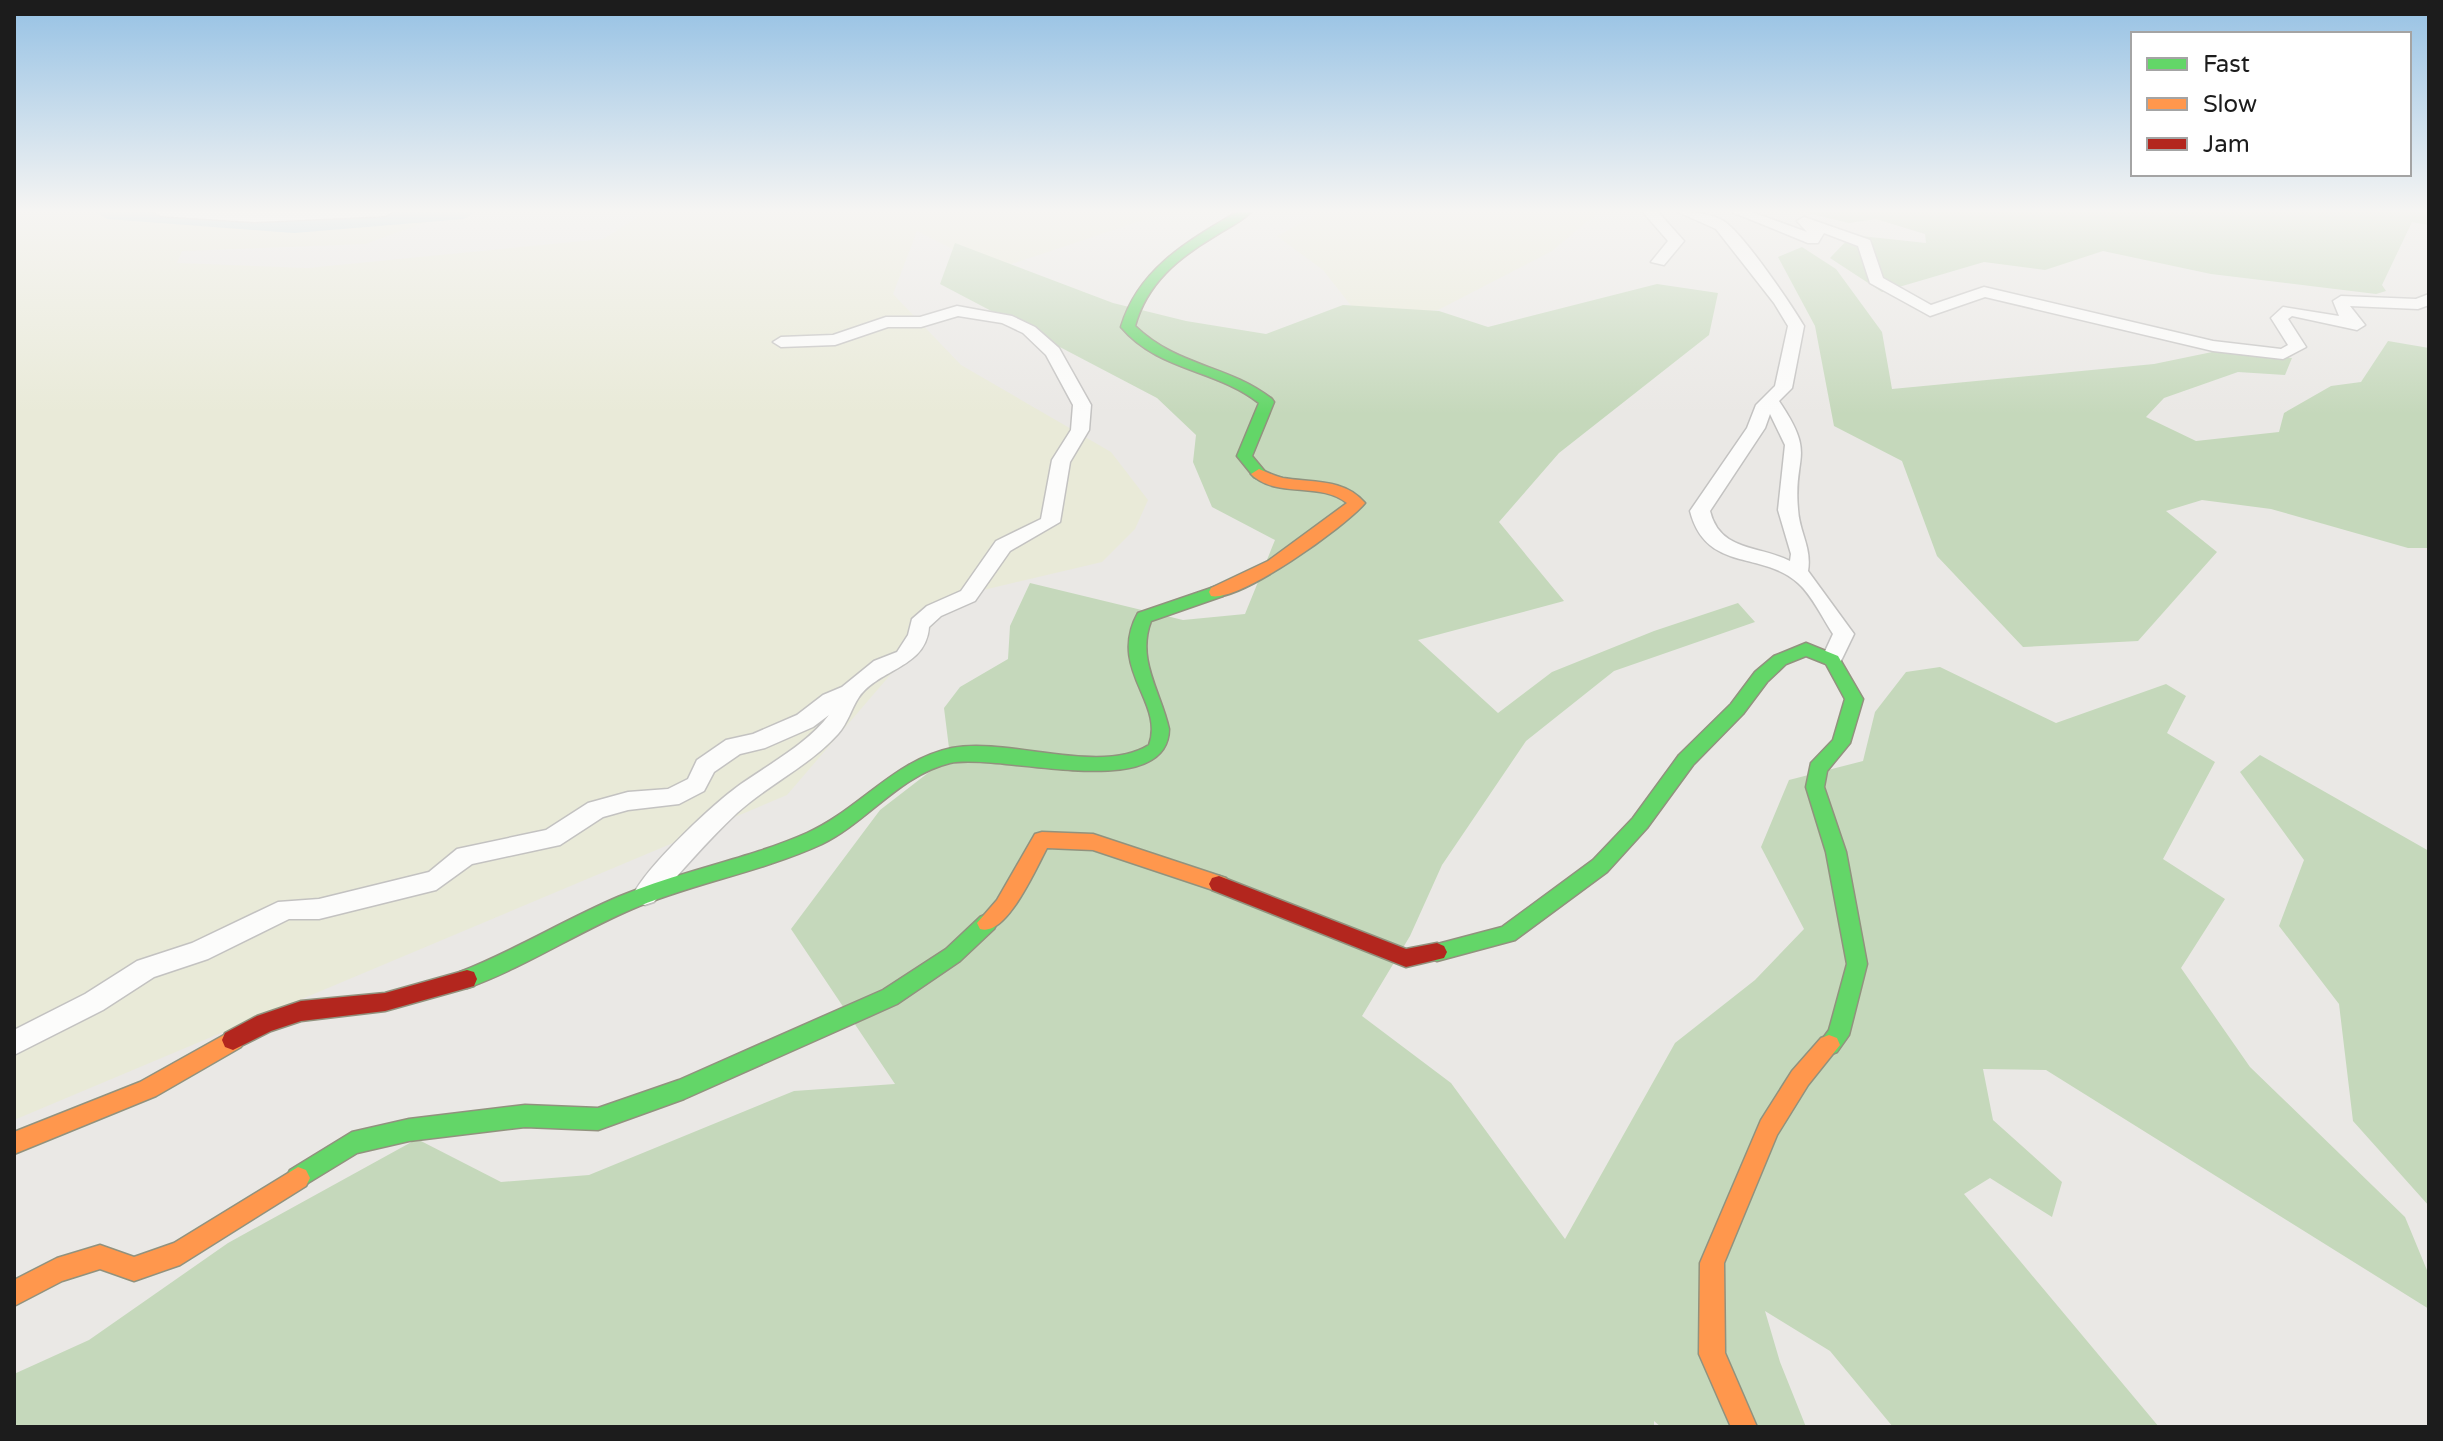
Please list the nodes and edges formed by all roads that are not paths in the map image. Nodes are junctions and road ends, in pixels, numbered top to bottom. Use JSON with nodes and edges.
{"nodes":[{"id":1,"x":1154,"y":279,"type":"edge"},
{"id":2,"x":1763,"y":279,"type":"edge"},
{"id":3,"x":1876,"y":279,"type":"edge"},
{"id":4,"x":2429,"y":299,"type":"edge"},
{"id":5,"x":781,"y":342,"type":"dead end"},
{"id":6,"x":1771,"y":402,"type":"junction"},
{"id":7,"x":1797,"y":574,"type":"junction"},
{"id":8,"x":1832,"y":660,"type":"junction"},
{"id":9,"x":850,"y":693,"type":"junction"},
{"id":10,"x":645,"y":895,"type":"junction"},
{"id":11,"x":14,"y":1043,"type":"edge"},
{"id":12,"x":14,"y":1143,"type":"edge"},
{"id":13,"x":14,"y":1294,"type":"edge"},
{"id":14,"x":1744,"y":1427,"type":"edge"}],
"edges":[{"from":1,"to":10,"type":"street"},
{"from":2,"to":6,"type":"street"},
{"from":3,"to":4,"type":"street"},
{"from":5,"to":9,"type":"street"},
{"from":6,"to":7,"type":"street"},
{"from":6,"to":7,"type":"street"},
{"from":7,"to":8,"type":"street"},
{"from":8,"to":13,"type":"street"},
{"from":8,"to":14,"type":"street"},
{"from":9,"to":10,"type":"street"},
{"from":9,"to":11,"type":"street"},
{"from":10,"to":12,"type":"street"}]}
